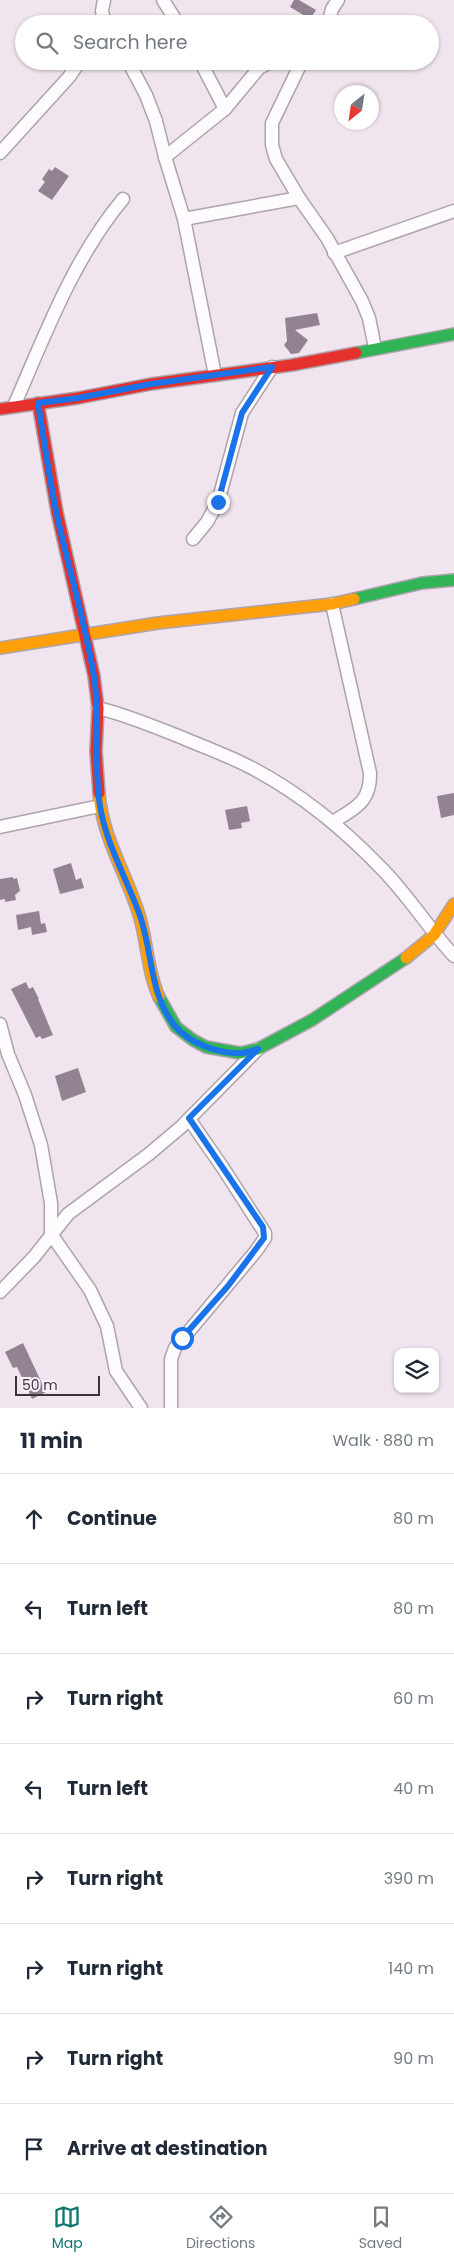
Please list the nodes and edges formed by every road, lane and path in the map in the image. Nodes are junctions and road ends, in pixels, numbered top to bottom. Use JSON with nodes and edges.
{"nodes":[{"id":1,"x":104,"y":0,"type":"edge"},
{"id":2,"x":163,"y":0,"type":"edge"},
{"id":3,"x":338,"y":0,"type":"edge"},
{"id":4,"x":103,"y":15,"type":"edge"},
{"id":5,"x":172,"y":15,"type":"edge"},
{"id":6,"x":330,"y":15,"type":"edge"},
{"id":7,"x":74,"y":70,"type":"edge"},
{"id":8,"x":133,"y":70,"type":"edge"},
{"id":9,"x":205,"y":70,"type":"edge"},
{"id":10,"x":257,"y":70,"type":"edge"},
{"id":11,"x":298,"y":70,"type":"edge"},
{"id":12,"x":225,"y":108,"type":"junction"},
{"id":13,"x":0,"y":153,"type":"edge"},
{"id":14,"x":165,"y":157,"type":"junction"},
{"id":15,"x":299,"y":198,"type":"junction"},
{"id":16,"x":123,"y":199,"type":"dead end"},
{"id":17,"x":454,"y":211,"type":"edge"},
{"id":18,"x":184,"y":219,"type":"junction"},
{"id":19,"x":334,"y":253,"type":"junction"},
{"id":20,"x":454,"y":334,"type":"edge"},
{"id":21,"x":375,"y":348,"type":"junction"},
{"id":22,"x":272,"y":367,"type":"junction"},
{"id":23,"x":215,"y":375,"type":"junction"},
{"id":24,"x":38,"y":403,"type":"junction"},
{"id":25,"x":14,"y":406,"type":"junction"},
{"id":26,"x":0,"y":409,"type":"edge"},
{"id":27,"x":193,"y":539,"type":"dead end"},
{"id":28,"x":454,"y":580,"type":"edge"},
{"id":29,"x":332,"y":604,"type":"junction"},
{"id":30,"x":84,"y":636,"type":"junction"},
{"id":31,"x":0,"y":648,"type":"edge"},
{"id":32,"x":98,"y":708,"type":"junction"},
{"id":33,"x":100,"y":806,"type":"junction"},
{"id":34,"x":333,"y":822,"type":"junction"},
{"id":35,"x":0,"y":827,"type":"edge"},
{"id":36,"x":454,"y":904,"type":"edge"},
{"id":37,"x":434,"y":935,"type":"junction"},
{"id":38,"x":454,"y":956,"type":"edge"},
{"id":39,"x":0,"y":1024,"type":"edge"},
{"id":40,"x":258,"y":1049,"type":"junction"},
{"id":41,"x":189,"y":1118,"type":"junction"},
{"id":42,"x":51,"y":1234,"type":"junction"},
{"id":43,"x":0,"y":1292,"type":"edge"},
{"id":44,"x":141,"y":1408,"type":"edge"},
{"id":45,"x":171,"y":1408,"type":"edge"}],
"edges":[{"from":1,"to":4,"type":"street"},
{"from":2,"to":5,"type":"street"},
{"from":3,"to":6,"type":"street"},
{"from":7,"to":13,"type":"street"},
{"from":8,"to":14,"type":"street"},
{"from":9,"to":12,"type":"street"},
{"from":10,"to":12,"type":"street"},
{"from":11,"to":15,"type":"street"},
{"from":12,"to":14,"type":"street"},
{"from":14,"to":18,"type":"street"},
{"from":15,"to":18,"type":"street"},
{"from":15,"to":19,"type":"street"},
{"from":16,"to":25,"type":"street"},
{"from":17,"to":19,"type":"street"},
{"from":18,"to":23,"type":"street"},
{"from":19,"to":21,"type":"street"},
{"from":20,"to":21,"type":"street"},
{"from":21,"to":22,"type":"street"},
{"from":22,"to":23,"type":"street"},
{"from":22,"to":27,"type":"street"},
{"from":23,"to":24,"type":"street"},
{"from":24,"to":25,"type":"street"},
{"from":24,"to":30,"type":"street"},
{"from":25,"to":26,"type":"street"},
{"from":28,"to":29,"type":"street"},
{"from":29,"to":30,"type":"street"},
{"from":29,"to":34,"type":"street"},
{"from":30,"to":31,"type":"street"},
{"from":30,"to":32,"type":"street"},
{"from":32,"to":33,"type":"street"},
{"from":32,"to":34,"type":"street"},
{"from":33,"to":35,"type":"street"},
{"from":33,"to":40,"type":"street"},
{"from":34,"to":37,"type":"street"},
{"from":36,"to":37,"type":"street"},
{"from":37,"to":38,"type":"street"},
{"from":37,"to":40,"type":"street"},
{"from":39,"to":42,"type":"street"},
{"from":40,"to":41,"type":"street"},
{"from":41,"to":42,"type":"street"},
{"from":41,"to":45,"type":"street"},
{"from":42,"to":43,"type":"street"},
{"from":42,"to":44,"type":"street"}]}
